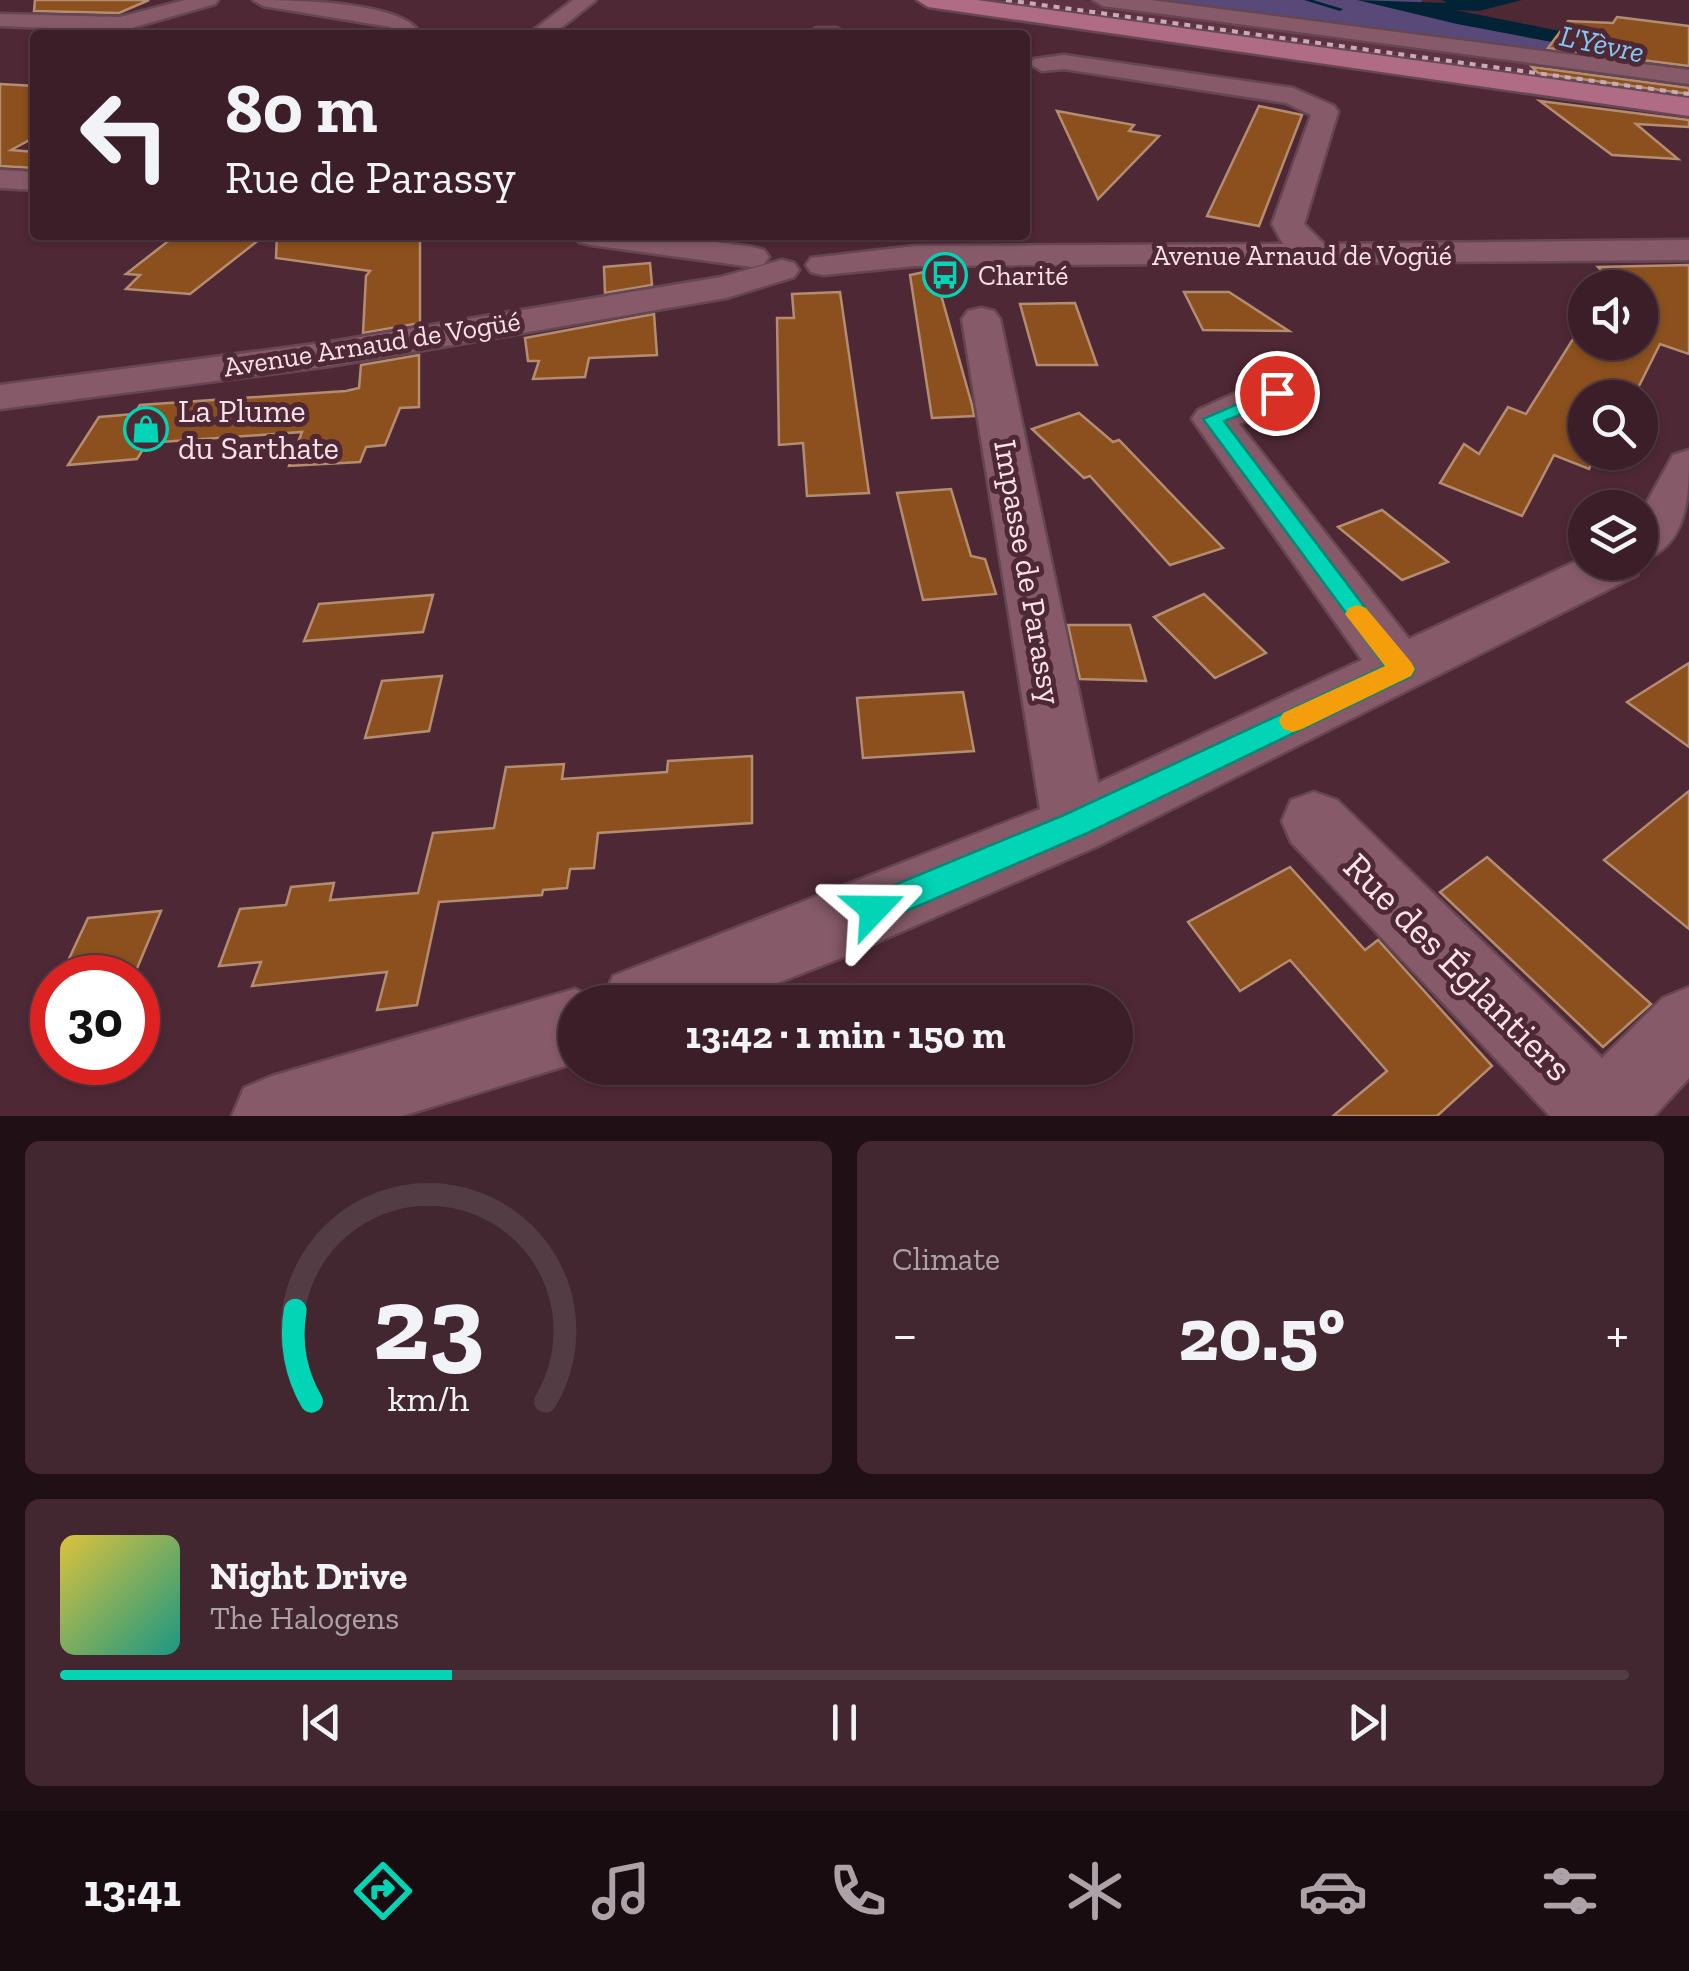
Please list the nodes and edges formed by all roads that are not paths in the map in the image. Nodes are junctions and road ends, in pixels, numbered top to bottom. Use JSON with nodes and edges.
{"nodes":[{"id":1,"x":16,"y":0,"type":"edge"},
{"id":2,"x":208,"y":0,"type":"edge"},
{"id":3,"x":264,"y":0,"type":"edge"},
{"id":4,"x":586,"y":0,"type":"edge"},
{"id":5,"x":928,"y":0,"type":"edge"},
{"id":6,"x":1103,"y":0,"type":"edge"},
{"id":7,"x":0,"y":6,"type":"edge"},
{"id":8,"x":0,"y":20,"type":"edge"},
{"id":9,"x":45,"y":22,"type":"junction"},
{"id":10,"x":407,"y":30,"type":"dead end"},
{"id":11,"x":545,"y":30,"type":"edge"},
{"id":12,"x":0,"y":40,"type":"edge"},
{"id":13,"x":1664,"y":50,"type":"dead end"},
{"id":14,"x":1689,"y":55,"type":"edge"},
{"id":15,"x":1034,"y":63,"type":"edge"},
{"id":16,"x":1689,"y":77,"type":"edge"},
{"id":17,"x":1689,"y":107,"type":"edge"},
{"id":18,"x":1318,"y":108,"type":"junction"},
{"id":19,"x":1359,"y":119,"type":"dead end"},
{"id":20,"x":0,"y":178,"type":"edge"},
{"id":21,"x":30,"y":181,"type":"edge"},
{"id":22,"x":634,"y":240,"type":"edge"},
{"id":23,"x":829,"y":247,"type":"edge"},
{"id":24,"x":1689,"y":250,"type":"edge"},
{"id":25,"x":761,"y":252,"type":"edge"},
{"id":26,"x":1317,"y":255,"type":"junction"},
{"id":27,"x":981,"y":319,"type":"dead end"},
{"id":28,"x":1277,"y":393,"type":"dead end"},
{"id":29,"x":0,"y":398,"type":"edge"},
{"id":30,"x":1689,"y":465,"type":"edge"},
{"id":31,"x":1658,"y":525,"type":"edge"},
{"id":32,"x":1582,"y":580,"type":"edge"},
{"id":33,"x":1402,"y":669,"type":"junction"},
{"id":34,"x":1314,"y":821,"type":"dead end"},
{"id":35,"x":1074,"y":824,"type":"junction"},
{"id":36,"x":683,"y":985,"type":"edge"},
{"id":37,"x":1689,"y":1024,"type":"edge"},
{"id":38,"x":558,"y":1031,"type":"edge"},
{"id":39,"x":1602,"y":1115,"type":"edge"},
{"id":40,"x":272,"y":1116,"type":"edge"}],
"edges":[{"from":1,"to":7,"type":"street"},
{"from":2,"to":9,"type":"street"},
{"from":3,"to":10,"type":"street"},
{"from":4,"to":11,"type":"street"},
{"from":5,"to":17,"type":"main road"},
{"from":6,"to":16,"type":"street"},
{"from":8,"to":9,"type":"street"},
{"from":9,"to":12,"type":"street"},
{"from":13,"to":14,"type":"street"},
{"from":15,"to":18,"type":"street"},
{"from":18,"to":19,"type":"street"},
{"from":18,"to":26,"type":"street"},
{"from":20,"to":21,"type":"street"},
{"from":22,"to":25,"type":"street"},
{"from":23,"to":25,"type":"street","name":"Avenue Arnaud de Vogüé"},
{"from":23,"to":26,"type":"street","name":"Avenue Arnaud de Vogüé"},
{"from":24,"to":26,"type":"street","name":"Avenue Arnaud de Vogüé"},
{"from":25,"to":29,"type":"street","name":"Avenue Arnaud de Vogüé"},
{"from":27,"to":35,"type":"street","name":"Impasse de Parassy"},
{"from":28,"to":33,"type":"street"},
{"from":30,"to":31,"type":"street"},
{"from":32,"to":33,"type":"street"},
{"from":33,"to":35,"type":"street"},
{"from":34,"to":39,"type":"street","name":"Rue des Églantiers"},
{"from":35,"to":36,"type":"street"},
{"from":37,"to":39,"type":"street","name":"Rue des Églantiers"},
{"from":38,"to":40,"type":"street"}]}
